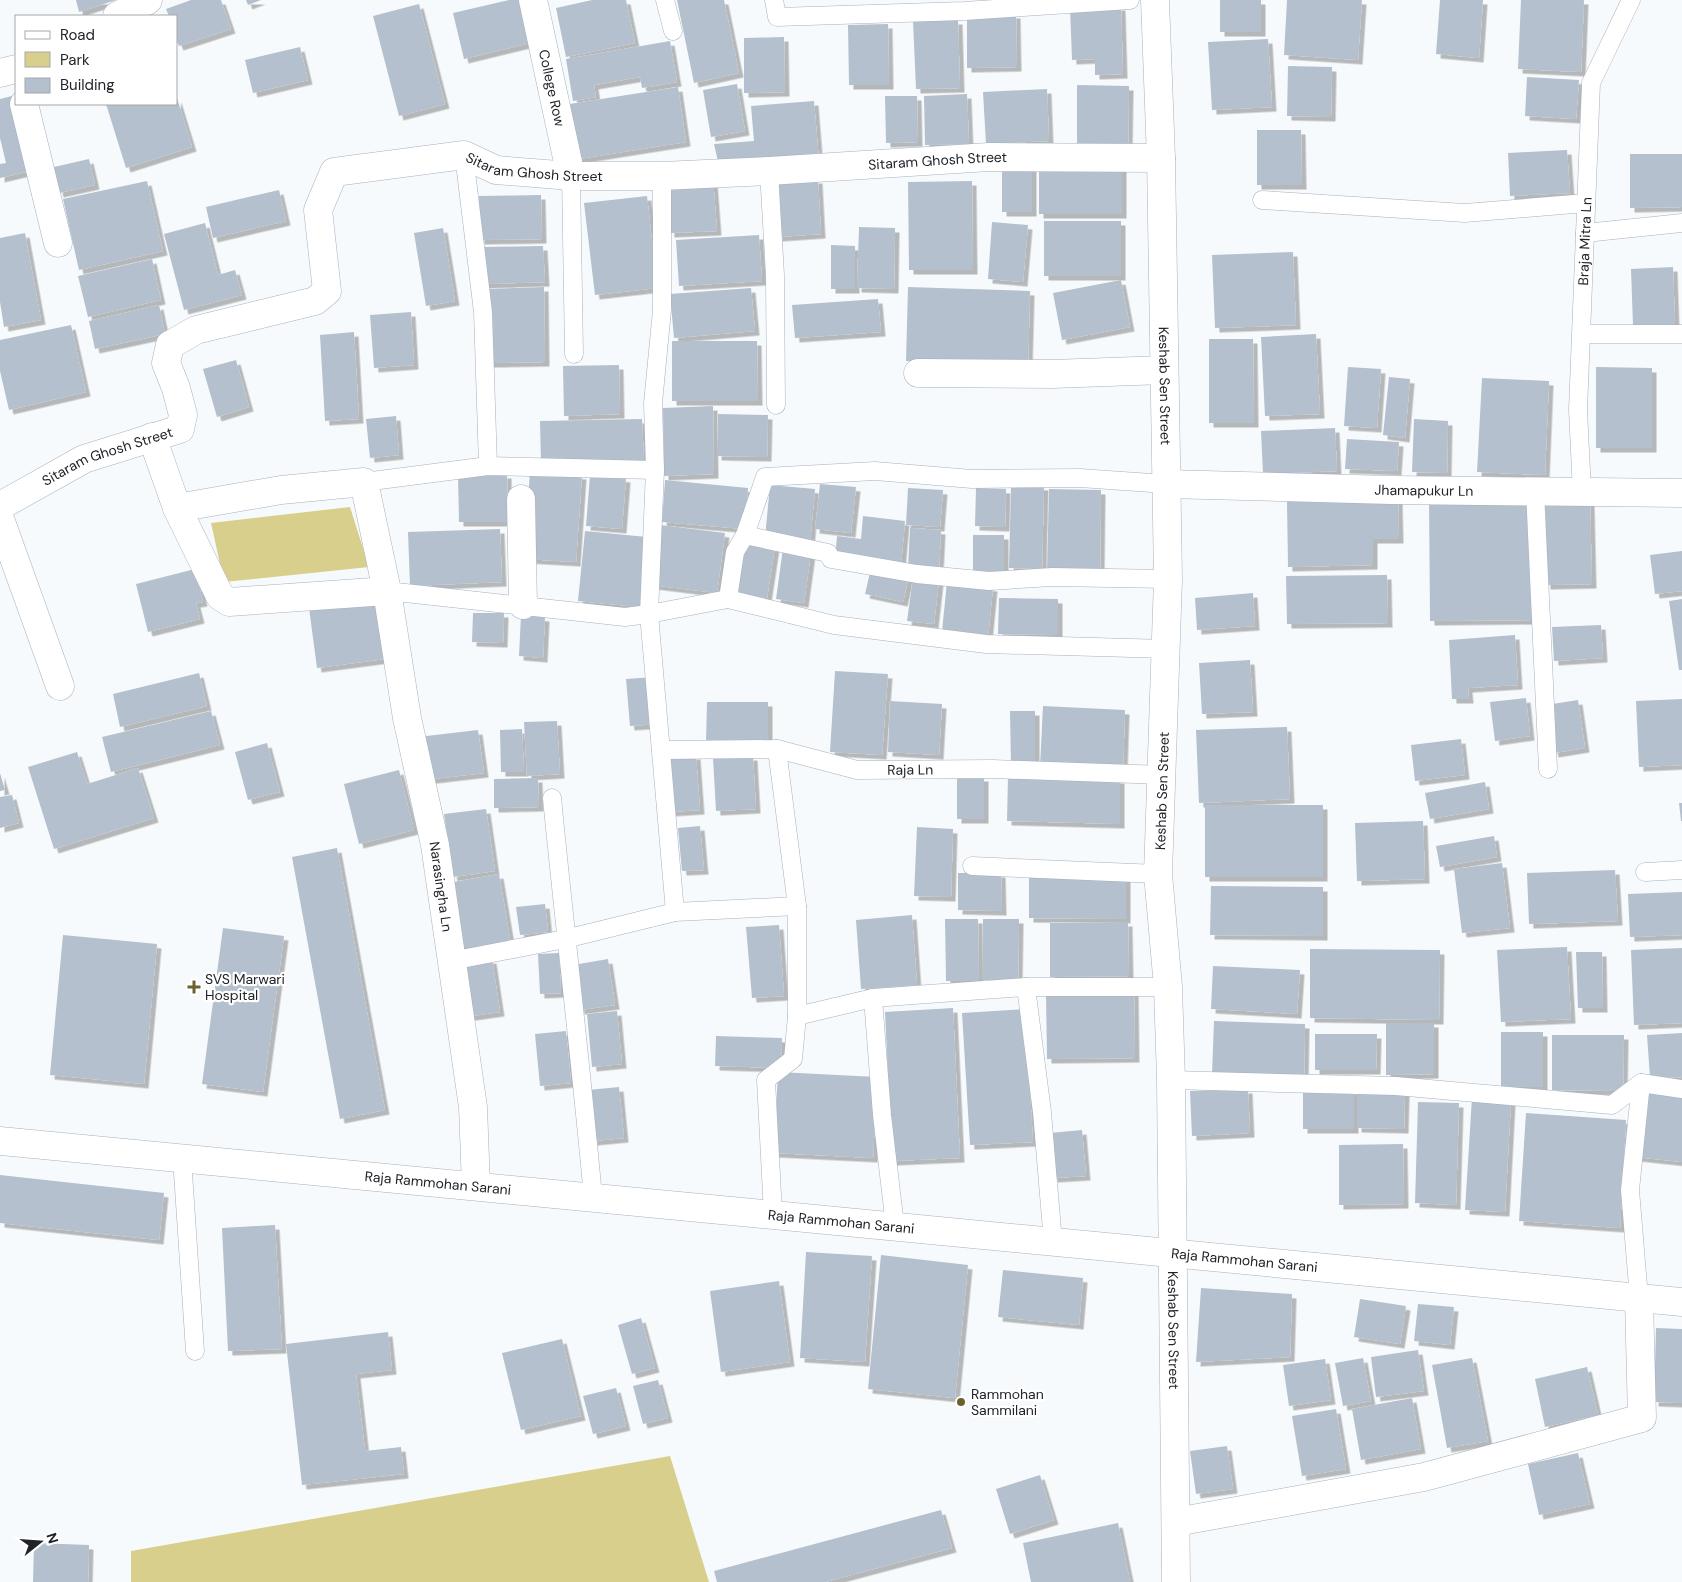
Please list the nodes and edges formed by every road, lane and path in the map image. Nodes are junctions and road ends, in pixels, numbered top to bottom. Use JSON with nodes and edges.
{"nodes":[{"id":1,"x":148,"y":0,"type":"edge"},
{"id":2,"x":532,"y":0,"type":"edge"},
{"id":3,"x":665,"y":0,"type":"edge"},
{"id":4,"x":774,"y":0,"type":"edge"},
{"id":5,"x":1130,"y":0,"type":"edge"},
{"id":6,"x":1155,"y":0,"type":"edge"},
{"id":7,"x":1631,"y":0,"type":"edge"},
{"id":8,"x":119,"y":15,"type":"edge"},
{"id":9,"x":673,"y":31,"type":"dead end"},
{"id":10,"x":15,"y":70,"type":"edge"},
{"id":11,"x":0,"y":72,"type":"edge"},
{"id":12,"x":24,"y":105,"type":"edge"},
{"id":13,"x":464,"y":155,"type":"junction"},
{"id":14,"x":1161,"y":158,"type":"junction"},
{"id":15,"x":768,"y":171,"type":"junction"},
{"id":16,"x":571,"y":176,"type":"junction"},
{"id":17,"x":662,"y":176,"type":"junction"},
{"id":18,"x":1262,"y":200,"type":"dead end"},
{"id":19,"x":1586,"y":203,"type":"junction"},
{"id":20,"x":1682,"y":223,"type":"edge"},
{"id":21,"x":1585,"y":233,"type":"junction"},
{"id":22,"x":58,"y":243,"type":"dead end"},
{"id":23,"x":1583,"y":334,"type":"junction"},
{"id":24,"x":1682,"y":334,"type":"edge"},
{"id":25,"x":574,"y":354,"type":"dead end"},
{"id":26,"x":1164,"y":370,"type":"junction"},
{"id":27,"x":918,"y":373,"type":"dead end"},
{"id":28,"x":776,"y":405,"type":"dead end"},
{"id":29,"x":152,"y":437,"type":"junction"},
{"id":30,"x":488,"y":466,"type":"junction"},
{"id":31,"x":654,"y":470,"type":"junction"},
{"id":32,"x":364,"y":482,"type":"junction"},
{"id":33,"x":1166,"y":484,"type":"junction"},
{"id":34,"x":1535,"y":491,"type":"junction"},
{"id":35,"x":1582,"y":492,"type":"junction"},
{"id":36,"x":1682,"y":493,"type":"edge"},
{"id":37,"x":521,"y":499,"type":"dead end"},
{"id":38,"x":0,"y":506,"type":"edge"},
{"id":39,"x":177,"y":508,"type":"junction"},
{"id":40,"x":0,"y":519,"type":"edge"},
{"id":41,"x":745,"y":535,"type":"junction"},
{"id":42,"x":1168,"y":579,"type":"junction"},
{"id":43,"x":387,"y":590,"type":"junction"},
{"id":44,"x":728,"y":599,"type":"junction"},
{"id":45,"x":523,"y":605,"type":"junction"},
{"id":46,"x":649,"y":614,"type":"junction"},
{"id":47,"x":1167,"y":649,"type":"junction"},
{"id":48,"x":60,"y":686,"type":"dead end"},
{"id":49,"x":777,"y":749,"type":"junction"},
{"id":50,"x":661,"y":750,"type":"junction"},
{"id":51,"x":1548,"y":768,"type":"dead end"},
{"id":52,"x":1162,"y":775,"type":"junction"},
{"id":53,"x":552,"y":798,"type":"dead end"},
{"id":54,"x":972,"y":866,"type":"dead end"},
{"id":55,"x":1682,"y":870,"type":"edge"},
{"id":56,"x":1645,"y":872,"type":"dead end"},
{"id":57,"x":1158,"y":874,"type":"junction"},
{"id":58,"x":797,"y":906,"type":"junction"},
{"id":59,"x":675,"y":912,"type":"junction"},
{"id":60,"x":565,"y":939,"type":"junction"},
{"id":61,"x":451,"y":961,"type":"junction"},
{"id":62,"x":1026,"y":987,"type":"junction"},
{"id":63,"x":1168,"y":987,"type":"junction"},
{"id":64,"x":873,"y":998,"type":"junction"},
{"id":65,"x":797,"y":1016,"type":"junction"},
{"id":66,"x":1171,"y":1080,"type":"junction"},
{"id":67,"x":1641,"y":1083,"type":"junction"},
{"id":68,"x":1682,"y":1089,"type":"edge"},
{"id":69,"x":0,"y":1140,"type":"edge"},
{"id":70,"x":182,"y":1158,"type":"junction"},
{"id":71,"x":476,"y":1186,"type":"junction"},
{"id":72,"x":593,"y":1197,"type":"junction"},
{"id":73,"x":773,"y":1214,"type":"junction"},
{"id":74,"x":895,"y":1226,"type":"junction"},
{"id":75,"x":1054,"y":1242,"type":"junction"},
{"id":76,"x":1174,"y":1253,"type":"junction"},
{"id":77,"x":1639,"y":1298,"type":"junction"},
{"id":78,"x":1682,"y":1302,"type":"edge"},
{"id":79,"x":195,"y":1351,"type":"dead end"},
{"id":80,"x":1176,"y":1522,"type":"junction"},
{"id":81,"x":1176,"y":1582,"type":"edge"}],
"edges":[{"from":1,"to":8,"type":"street"},
{"from":2,"to":16,"type":"street","name":"College Row"},
{"from":3,"to":9,"type":"lane"},
{"from":4,"to":5,"type":"lane"},
{"from":6,"to":14,"type":"street","name":"Keshab Sen Street"},
{"from":7,"to":19,"type":"lane","name":"Braja Mitra Ln"},
{"from":10,"to":11,"type":"street"},
{"from":12,"to":22,"type":"street"},
{"from":13,"to":16,"type":"street","name":"Sitaram Ghosh Street"},
{"from":13,"to":29,"type":"street","name":"Sitaram Ghosh Street"},
{"from":13,"to":30,"type":"lane"},
{"from":14,"to":15,"type":"street","name":"Sitaram Ghosh Street"},
{"from":14,"to":26,"type":"street","name":"Keshab Sen Street"},
{"from":15,"to":17,"type":"street","name":"Sitaram Ghosh Street"},
{"from":15,"to":28,"type":"lane"},
{"from":16,"to":17,"type":"street","name":"Sitaram Ghosh Street"},
{"from":16,"to":25,"type":"lane"},
{"from":17,"to":31,"type":"lane"},
{"from":18,"to":19,"type":"lane"},
{"from":19,"to":21,"type":"lane","name":"Braja Mitra Ln"},
{"from":20,"to":21,"type":"lane"},
{"from":21,"to":23,"type":"lane","name":"Braja Mitra Ln"},
{"from":23,"to":24,"type":"lane"},
{"from":23,"to":35,"type":"lane","name":"Braja Mitra Ln"},
{"from":26,"to":27,"type":"street"},
{"from":26,"to":33,"type":"street","name":"Keshab Sen Street"},
{"from":29,"to":38,"type":"street","name":"Sitaram Ghosh Street"},
{"from":29,"to":39,"type":"street"},
{"from":30,"to":31,"type":"lane"},
{"from":30,"to":32,"type":"lane"},
{"from":31,"to":46,"type":"lane"},
{"from":32,"to":39,"type":"street"},
{"from":32,"to":43,"type":"street","name":"Narasingha Ln"},
{"from":33,"to":34,"type":"street","name":"Jhamapukur Ln"},
{"from":33,"to":41,"type":"lane"},
{"from":33,"to":42,"type":"street","name":"Keshab Sen Street"},
{"from":34,"to":35,"type":"street","name":"Jhamapukur Ln"},
{"from":34,"to":51,"type":"lane"},
{"from":35,"to":36,"type":"street","name":"Jhamapukur Ln"},
{"from":37,"to":45,"type":"street"},
{"from":39,"to":43,"type":"street"},
{"from":40,"to":48,"type":"street"},
{"from":41,"to":42,"type":"lane"},
{"from":41,"to":44,"type":"lane"},
{"from":42,"to":47,"type":"street","name":"Keshab Sen Street"},
{"from":43,"to":45,"type":"lane"},
{"from":43,"to":61,"type":"street","name":"Narasingha Ln"},
{"from":44,"to":46,"type":"lane"},
{"from":44,"to":47,"type":"lane"},
{"from":45,"to":46,"type":"lane"},
{"from":46,"to":50,"type":"lane"},
{"from":47,"to":52,"type":"street","name":"Keshab Sen Street"},
{"from":49,"to":50,"type":"lane","name":"Raja Ln"},
{"from":49,"to":52,"type":"lane","name":"Raja Ln"},
{"from":49,"to":58,"type":"lane"},
{"from":50,"to":59,"type":"lane"},
{"from":52,"to":57,"type":"street","name":"Keshab Sen Street"},
{"from":53,"to":60,"type":"lane"},
{"from":54,"to":57,"type":"lane"},
{"from":55,"to":56,"type":"lane"},
{"from":57,"to":63,"type":"street","name":"Keshab Sen Street"},
{"from":58,"to":59,"type":"lane"},
{"from":58,"to":65,"type":"lane"},
{"from":59,"to":60,"type":"lane"},
{"from":60,"to":61,"type":"lane"},
{"from":60,"to":72,"type":"lane"},
{"from":61,"to":71,"type":"street","name":"Narasingha Ln"},
{"from":62,"to":63,"type":"lane"},
{"from":62,"to":64,"type":"lane"},
{"from":62,"to":75,"type":"lane"},
{"from":63,"to":66,"type":"street","name":"Keshab Sen Street"},
{"from":64,"to":65,"type":"lane"},
{"from":64,"to":74,"type":"lane"},
{"from":65,"to":73,"type":"lane"},
{"from":66,"to":67,"type":"lane"},
{"from":66,"to":76,"type":"street","name":"Keshab Sen Street"},
{"from":67,"to":68,"type":"lane"},
{"from":67,"to":77,"type":"lane"},
{"from":69,"to":70,"type":"street","name":"Raja Rammohan Sarani"},
{"from":70,"to":71,"type":"street","name":"Raja Rammohan Sarani"},
{"from":70,"to":79,"type":"lane"},
{"from":71,"to":72,"type":"street","name":"Raja Rammohan Sarani"},
{"from":72,"to":73,"type":"street","name":"Raja Rammohan Sarani"},
{"from":73,"to":74,"type":"street","name":"Raja Rammohan Sarani"},
{"from":74,"to":75,"type":"street","name":"Raja Rammohan Sarani"},
{"from":75,"to":76,"type":"street","name":"Raja Rammohan Sarani"},
{"from":76,"to":77,"type":"street","name":"Raja Rammohan Sarani"},
{"from":76,"to":80,"type":"street","name":"Keshab Sen Street"},
{"from":77,"to":78,"type":"street","name":"Raja Rammohan Sarani"},
{"from":77,"to":80,"type":"street"},
{"from":80,"to":81,"type":"street","name":"Keshab Sen Street"}]}
